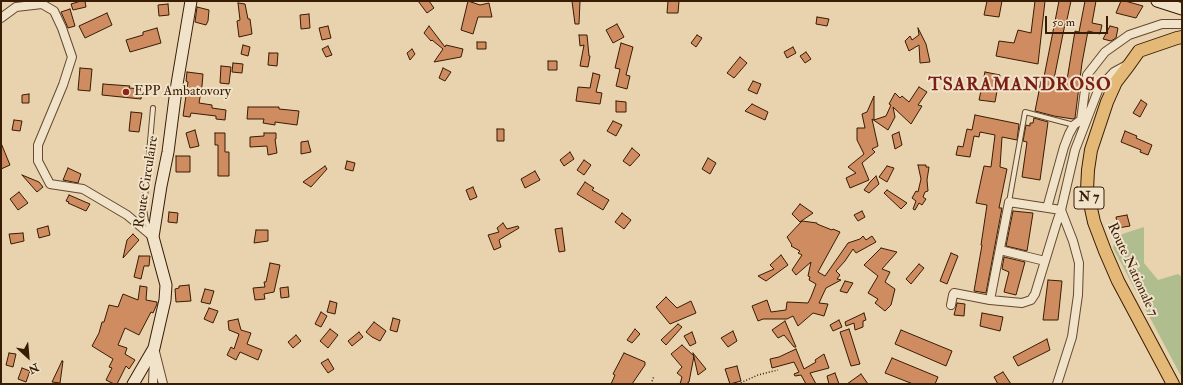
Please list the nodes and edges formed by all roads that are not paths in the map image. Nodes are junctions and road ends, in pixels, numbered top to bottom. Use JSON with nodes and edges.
{"nodes":[{"id":1,"x":191,"y":1,"type":"edge"},
{"id":2,"x":1157,"y":1,"type":"edge"},
{"id":3,"x":1182,"y":9,"type":"edge"},
{"id":4,"x":1,"y":18,"type":"edge"},
{"id":5,"x":1182,"y":24,"type":"edge"},
{"id":6,"x":1182,"y":37,"type":"edge"},
{"id":7,"x":1129,"y":65,"type":"junction"},
{"id":8,"x":153,"y":108,"type":"dead end"},
{"id":9,"x":1074,"y":125,"type":"junction"},
{"id":10,"x":1009,"y":202,"type":"junction"},
{"id":11,"x":1047,"y":208,"type":"junction"},
{"id":12,"x":1061,"y":210,"type":"junction"},
{"id":13,"x":153,"y":237,"type":"junction"},
{"id":14,"x":1000,"y":250,"type":"junction"},
{"id":15,"x":1045,"y":261,"type":"junction"},
{"id":16,"x":990,"y":300,"type":"junction"},
{"id":17,"x":951,"y":305,"type":"dead end"},
{"id":18,"x":154,"y":348,"type":"junction"},
{"id":19,"x":134,"y":384,"type":"edge"},
{"id":20,"x":153,"y":384,"type":"edge"},
{"id":21,"x":163,"y":384,"type":"edge"},
{"id":22,"x":1057,"y":384,"type":"edge"},
{"id":23,"x":1173,"y":384,"type":"edge"}],
"edges":[{"from":1,"to":13,"type":"street","name":"Route Circulaire"},
{"from":2,"to":3,"type":"street"},
{"from":4,"to":13,"type":"street"},
{"from":5,"to":9,"type":"street"},
{"from":6,"to":7,"type":"main road","name":"Route Nationale 7","number":"N 7"},
{"from":7,"to":12,"type":"street"},
{"from":7,"to":23,"type":"main road","name":"Route Nationale 7","number":"N 7"},
{"from":8,"to":13,"type":"lane"},
{"from":9,"to":10,"type":"lane"},
{"from":9,"to":11,"type":"street"},
{"from":10,"to":11,"type":"street"},
{"from":10,"to":14,"type":"street"},
{"from":11,"to":12,"type":"street"},
{"from":12,"to":15,"type":"street"},
{"from":12,"to":22,"type":"street"},
{"from":13,"to":18,"type":"street","name":"Route Circulaire"},
{"from":14,"to":15,"type":"street"},
{"from":14,"to":16,"type":"street"},
{"from":15,"to":16,"type":"street"},
{"from":16,"to":17,"type":"street"},
{"from":18,"to":19,"type":"street","name":"Route Circulaire"},
{"from":18,"to":20,"type":"street"},
{"from":18,"to":21,"type":"street"}]}
